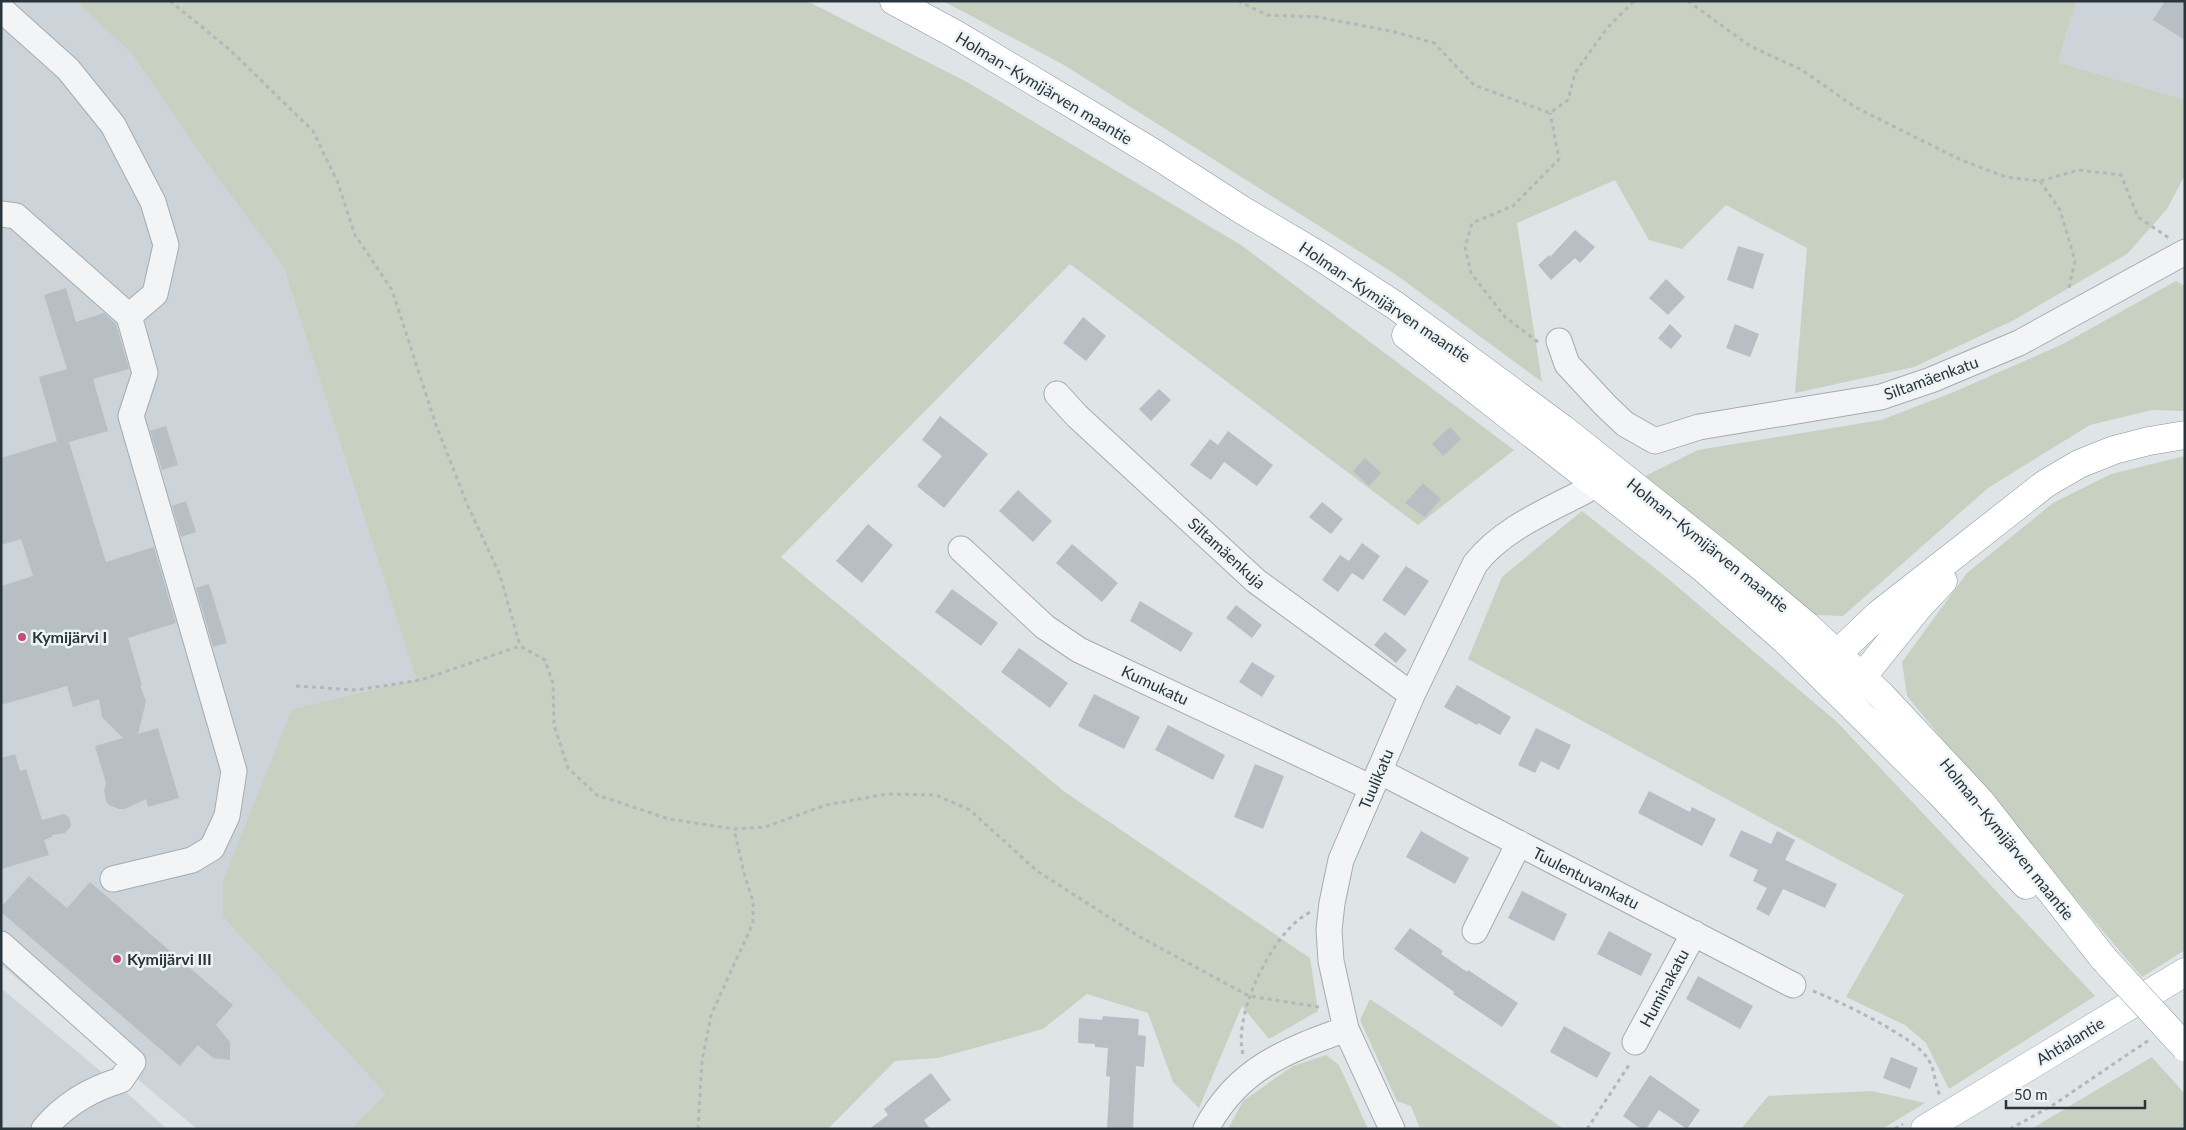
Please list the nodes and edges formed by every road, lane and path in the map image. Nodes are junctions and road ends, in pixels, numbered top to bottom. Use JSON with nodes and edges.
{"nodes":[{"id":1,"x":170,"y":1,"type":"edge"},
{"id":2,"x":894,"y":1,"type":"edge"},
{"id":3,"x":1238,"y":1,"type":"edge"},
{"id":4,"x":1634,"y":1,"type":"edge"},
{"id":5,"x":1688,"y":1,"type":"edge"},
{"id":6,"x":1,"y":9,"type":"edge"},
{"id":7,"x":1550,"y":113,"type":"junction"},
{"id":8,"x":2040,"y":181,"type":"junction"},
{"id":9,"x":1242,"y":210,"type":"junction"},
{"id":10,"x":1,"y":214,"type":"edge"},
{"id":11,"x":2181,"y":246,"type":"edge"},
{"id":12,"x":129,"y":316,"type":"junction"},
{"id":13,"x":2062,"y":320,"type":"junction"},
{"id":14,"x":1563,"y":353,"type":"joint"},
{"id":15,"x":1057,"y":394,"type":"dead end"},
{"id":16,"x":2185,"y":435,"type":"edge"},
{"id":17,"x":1585,"y":491,"type":"dead end"},
{"id":18,"x":2009,"y":514,"type":"junction"},
{"id":19,"x":961,"y":549,"type":"dead end"},
{"id":20,"x":520,"y":646,"type":"junction"},
{"id":21,"x":1837,"y":654,"type":"junction"},
{"id":22,"x":1862,"y":677,"type":"junction"},
{"id":23,"x":296,"y":686,"type":"dead end"},
{"id":24,"x":1835,"y":687,"type":"junction"},
{"id":25,"x":1412,"y":696,"type":"junction"},
{"id":26,"x":1376,"y":780,"type":"junction"},
{"id":27,"x":734,"y":829,"type":"junction"},
{"id":28,"x":1519,"y":842,"type":"junction"},
{"id":29,"x":113,"y":879,"type":"dead end"},
{"id":30,"x":1332,"y":903,"type":"junction"},
{"id":31,"x":1475,"y":931,"type":"dead end"},
{"id":32,"x":1694,"y":933,"type":"junction"},
{"id":33,"x":1,"y":944,"type":"edge"},
{"id":34,"x":2104,"y":959,"type":"junction"},
{"id":35,"x":2178,"y":975,"type":"edge"},
{"id":36,"x":1793,"y":985,"type":"joint"},
{"id":37,"x":1249,"y":996,"type":"junction"},
{"id":38,"x":1344,"y":1019,"type":"junction"},
{"id":39,"x":2156,"y":1035,"type":"dead end"},
{"id":40,"x":1636,"y":1042,"type":"joint"},
{"id":41,"x":2185,"y":1047,"type":"edge"},
{"id":42,"x":1254,"y":1072,"type":"junction"},
{"id":43,"x":1936,"y":1122,"type":"edge"},
{"id":44,"x":44,"y":1129,"type":"edge"},
{"id":45,"x":698,"y":1129,"type":"edge"},
{"id":46,"x":1206,"y":1129,"type":"edge"},
{"id":47,"x":1392,"y":1129,"type":"edge"},
{"id":48,"x":1587,"y":1129,"type":"edge"},
{"id":49,"x":2010,"y":1129,"type":"edge"}],
"edges":[{"from":1,"to":20,"type":"path"},
{"from":2,"to":9,"type":"main road","name":"Holman–Kymijärven maantie"},
{"from":3,"to":7,"type":"path"},
{"from":4,"to":7,"type":"path"},
{"from":5,"to":8,"type":"path"},
{"from":6,"to":12,"type":"street"},
{"from":7,"to":14,"type":"path"},
{"from":8,"to":11,"type":"path"},
{"from":8,"to":13,"type":"path"},
{"from":9,"to":21,"type":"main road","name":"Holman–Kymijärven maantie"},
{"from":9,"to":24,"type":"main road","name":"Holman–Kymijärven maantie"},
{"from":10,"to":12,"type":"street"},
{"from":11,"to":13,"type":"street","name":"Siltamäenkatu"},
{"from":12,"to":29,"type":"street"},
{"from":13,"to":14,"type":"street","name":"Siltamäenkatu"},
{"from":15,"to":25,"type":"street","name":"Siltamäenkuja"},
{"from":16,"to":18,"type":"main road"},
{"from":17,"to":25,"type":"street","name":"Tuulikatu"},
{"from":18,"to":21,"type":"main road"},
{"from":18,"to":22,"type":"main road"},
{"from":19,"to":26,"type":"street","name":"Kumukatu"},
{"from":20,"to":23,"type":"path"},
{"from":20,"to":27,"type":"path"},
{"from":21,"to":22,"type":"main road","name":"Holman–Kymijärven maantie"},
{"from":21,"to":24,"type":"main road"},
{"from":22,"to":24,"type":"main road"},
{"from":22,"to":34,"type":"main road","name":"Holman–Kymijärven maantie"},
{"from":24,"to":34,"type":"main road","name":"Holman–Kymijärven maantie"},
{"from":25,"to":26,"type":"street","name":"Tuulikatu"},
{"from":26,"to":28,"type":"street","name":"Tuulentuvankatu"},
{"from":26,"to":30,"type":"street","name":"Tuulikatu"},
{"from":27,"to":37,"type":"path"},
{"from":27,"to":45,"type":"path"},
{"from":28,"to":31,"type":"street"},
{"from":28,"to":32,"type":"street","name":"Tuulentuvankatu"},
{"from":30,"to":37,"type":"path"},
{"from":30,"to":38,"type":"street","name":"Tuulikatu"},
{"from":32,"to":36,"type":"street","name":"Tuulentuvankatu"},
{"from":32,"to":40,"type":"street","name":"Huminakatu"},
{"from":33,"to":44,"type":"street"},
{"from":34,"to":41,"type":"main road","name":"Holman–Kymijärven maantie","bridge":true},
{"from":35,"to":43,"type":"main road","name":"Ahtialantie"},
{"from":36,"to":43,"type":"path"},
{"from":37,"to":38,"type":"path"},
{"from":37,"to":42,"type":"path"},
{"from":38,"to":42,"type":"street"},
{"from":38,"to":47,"type":"street","name":"Tuulikatu"},
{"from":39,"to":49,"type":"path"},
{"from":40,"to":48,"type":"path"},
{"from":42,"to":46,"type":"street"}]}
